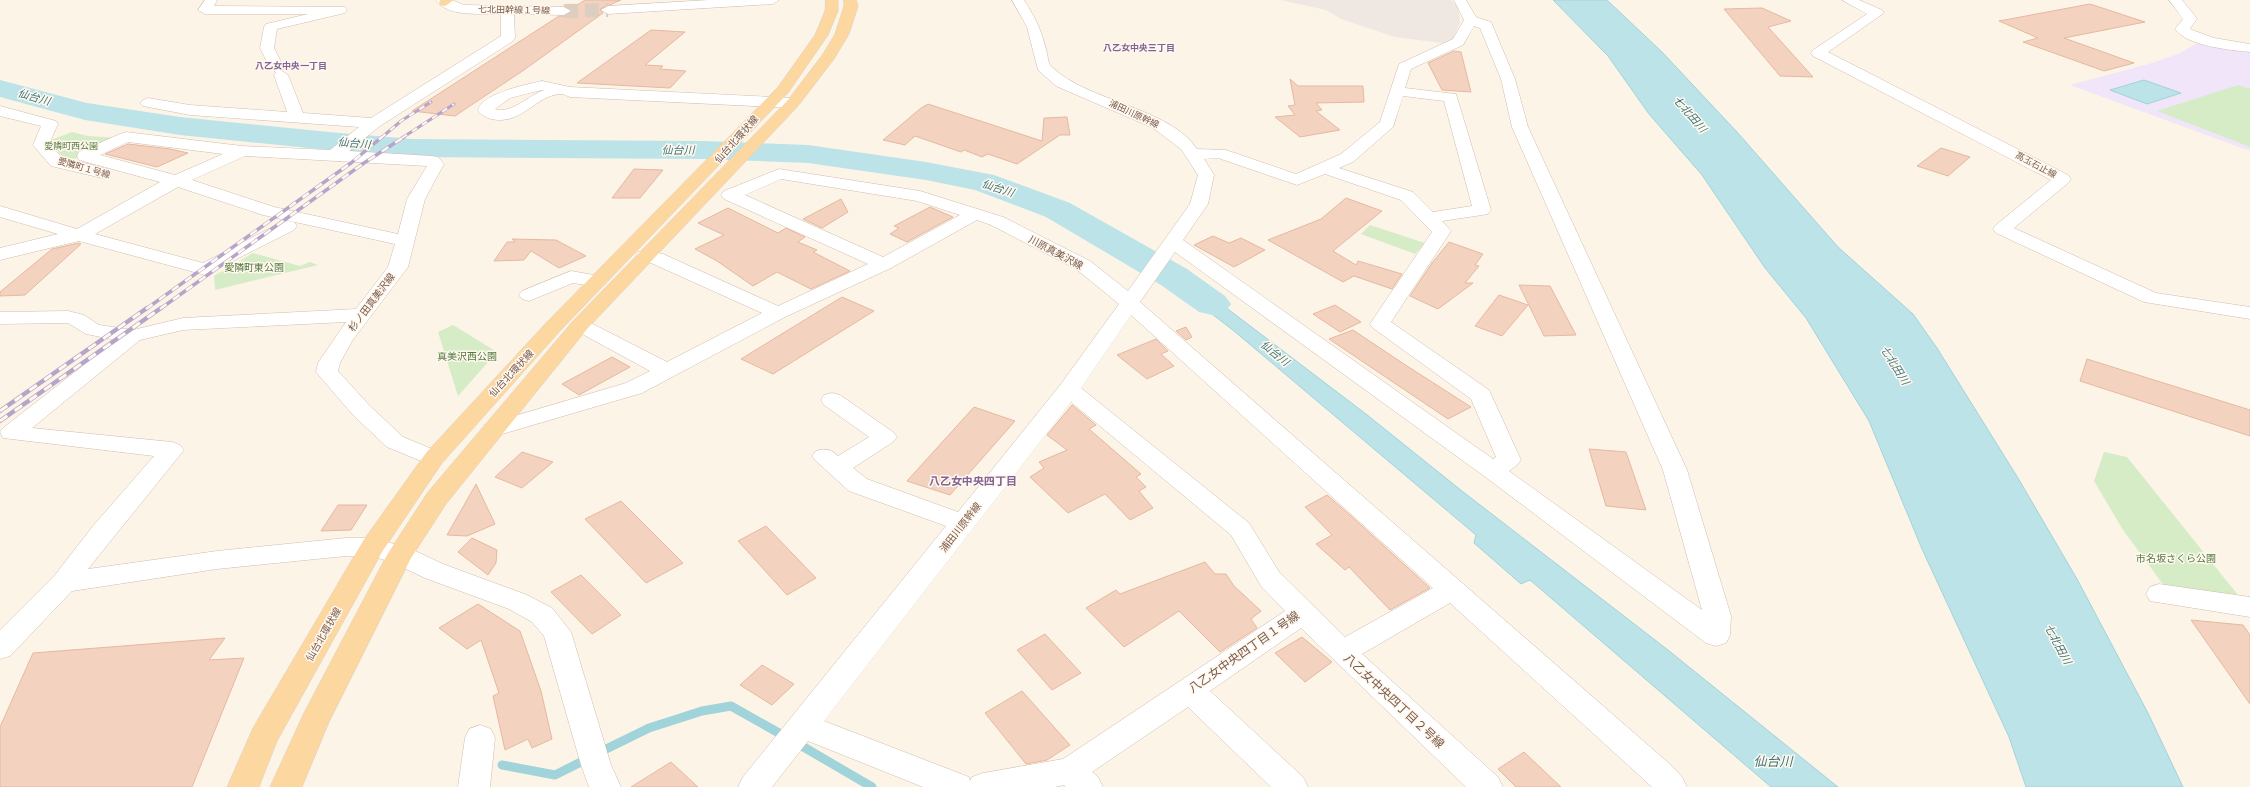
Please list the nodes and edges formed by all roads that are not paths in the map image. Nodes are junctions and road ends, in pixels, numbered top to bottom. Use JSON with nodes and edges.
{"nodes":[{"id":1,"x":211,"y":0,"type":"edge"},
{"id":2,"x":773,"y":0,"type":"edge"},
{"id":3,"x":832,"y":0,"type":"edge"},
{"id":4,"x":850,"y":0,"type":"edge"},
{"id":5,"x":1018,"y":0,"type":"edge"},
{"id":6,"x":1460,"y":0,"type":"edge"},
{"id":7,"x":1848,"y":0,"type":"edge"},
{"id":8,"x":2175,"y":0,"type":"edge"},
{"id":9,"x":445,"y":1,"type":"edge"},
{"id":10,"x":510,"y":10,"type":"junction"},
{"id":11,"x":608,"y":10,"type":"tunnel mouth"},
{"id":12,"x":564,"y":11,"type":"tunnel mouth"},
{"id":13,"x":1471,"y":20,"type":"junction"},
{"id":14,"x":2250,"y":48,"type":"edge"},
{"id":15,"x":559,"y":90,"type":"junction"},
{"id":16,"x":1396,"y":91,"type":"junction"},
{"id":17,"x":771,"y":102,"type":"junction"},
{"id":18,"x":148,"y":103,"type":"dead end"},
{"id":19,"x":793,"y":103,"type":"junction"},
{"id":20,"x":3,"y":119,"type":"edge"},
{"id":21,"x":297,"y":119,"type":"junction"},
{"id":22,"x":372,"y":125,"type":"junction"},
{"id":23,"x":242,"y":151,"type":"junction"},
{"id":24,"x":336,"y":153,"type":"junction"},
{"id":25,"x":1192,"y":154,"type":"junction"},
{"id":26,"x":725,"y":163,"type":"junction"},
{"id":27,"x":1324,"y":168,"type":"junction"},
{"id":28,"x":168,"y":184,"type":"junction"},
{"id":29,"x":0,"y":211,"type":"edge"},
{"id":30,"x":975,"y":214,"type":"junction"},
{"id":31,"x":1428,"y":218,"type":"junction"},
{"id":32,"x":288,"y":226,"type":"junction"},
{"id":33,"x":79,"y":235,"type":"junction"},
{"id":34,"x":406,"y":241,"type":"junction"},
{"id":35,"x":1171,"y":243,"type":"junction"},
{"id":36,"x":0,"y":254,"type":"edge"},
{"id":37,"x":645,"y":256,"type":"junction"},
{"id":38,"x":884,"y":264,"type":"junction"},
{"id":39,"x":598,"y":281,"type":"junction"},
{"id":40,"x":529,"y":295,"type":"dead end"},
{"id":41,"x":1132,"y":298,"type":"junction"},
{"id":42,"x":778,"y":313,"type":"junction"},
{"id":43,"x":2250,"y":313,"type":"edge"},
{"id":44,"x":362,"y":315,"type":"junction"},
{"id":45,"x":0,"y":318,"type":"edge"},
{"id":46,"x":580,"y":325,"type":"junction"},
{"id":47,"x":133,"y":336,"type":"junction"},
{"id":48,"x":667,"y":371,"type":"junction"},
{"id":49,"x":1069,"y":389,"type":"junction"},
{"id":50,"x":832,"y":400,"type":"dead end"},
{"id":51,"x":492,"y":430,"type":"junction"},
{"id":52,"x":434,"y":458,"type":"junction"},
{"id":53,"x":1492,"y":470,"type":"junction"},
{"id":54,"x":963,"y":523,"type":"junction"},
{"id":55,"x":372,"y":547,"type":"junction"},
{"id":56,"x":400,"y":555,"type":"junction"},
{"id":57,"x":64,"y":582,"type":"junction"},
{"id":58,"x":1454,"y":589,"type":"junction"},
{"id":59,"x":2159,"y":594,"type":"dead end"},
{"id":60,"x":2250,"y":607,"type":"edge"},
{"id":61,"x":1303,"y":613,"type":"junction"},
{"id":62,"x":0,"y":648,"type":"edge"},
{"id":63,"x":1342,"y":652,"type":"junction"},
{"id":64,"x":1189,"y":690,"type":"junction"},
{"id":65,"x":480,"y":738,"type":"dead end"},
{"id":66,"x":792,"y":740,"type":"junction"},
{"id":67,"x":598,"y":767,"type":"edge"},
{"id":68,"x":1079,"y":779,"type":"edge"},
{"id":69,"x":243,"y":787,"type":"edge"},
{"id":70,"x":286,"y":787,"type":"edge"},
{"id":71,"x":474,"y":787,"type":"edge"},
{"id":72,"x":754,"y":787,"type":"edge"},
{"id":73,"x":958,"y":787,"type":"edge"},
{"id":74,"x":983,"y":787,"type":"edge"},
{"id":75,"x":1292,"y":787,"type":"edge"},
{"id":76,"x":1487,"y":787,"type":"edge"},
{"id":77,"x":1671,"y":787,"type":"edge"}],
"edges":[{"from":1,"to":21,"type":"street"},
{"from":2,"to":11,"type":"street"},
{"from":3,"to":17,"type":"main road","name":"仙台北環状線"},
{"from":4,"to":19,"type":"main road","name":"仙台北環状線"},
{"from":5,"to":25,"type":"street","name":"浦田川原幹線"},
{"from":6,"to":13,"type":"street"},
{"from":7,"to":43,"type":"street","name":"高玉石止線"},
{"from":8,"to":14,"type":"street"},
{"from":9,"to":10,"type":"street","name":"七北田幹線１号線"},
{"from":10,"to":12,"type":"street","name":"七北田幹線１号線"},
{"from":10,"to":22,"type":"street"},
{"from":13,"to":16,"type":"street"},
{"from":13,"to":53,"type":"street"},
{"from":15,"to":15,"type":"street"},
{"from":15,"to":17,"type":"street"},
{"from":16,"to":27,"type":"street"},
{"from":16,"to":31,"type":"street"},
{"from":17,"to":19,"type":"street"},
{"from":17,"to":26,"type":"main road","name":"仙台北環状線"},
{"from":18,"to":21,"type":"street"},
{"from":19,"to":26,"type":"main road","name":"仙台北環状線"},
{"from":20,"to":28,"type":"street","name":"愛隣町１号線"},
{"from":21,"to":22,"type":"street"},
{"from":22,"to":24,"type":"street"},
{"from":23,"to":24,"type":"street"},
{"from":23,"to":28,"type":"street"},
{"from":23,"to":28,"type":"street"},
{"from":24,"to":34,"type":"street","name":"杉ノ田真美沢線"},
{"from":25,"to":27,"type":"street"},
{"from":25,"to":35,"type":"street","name":"浦田川原幹線"},
{"from":26,"to":37,"type":"main road","name":"仙台北環状線"},
{"from":26,"to":39,"type":"main road","name":"仙台北環状線"},
{"from":27,"to":31,"type":"street"},
{"from":28,"to":32,"type":"street"},
{"from":28,"to":33,"type":"street"},
{"from":28,"to":34,"type":"street"},
{"from":29,"to":33,"type":"street"},
{"from":30,"to":38,"type":"street"},
{"from":30,"to":38,"type":"street","name":"川原真美沢線"},
{"from":30,"to":41,"type":"street","name":"川原真美沢線"},
{"from":31,"to":53,"type":"street"},
{"from":32,"to":33,"type":"street"},
{"from":32,"to":34,"type":"street"},
{"from":33,"to":36,"type":"street"},
{"from":34,"to":44,"type":"street","name":"杉ノ田真美沢線"},
{"from":35,"to":41,"type":"street","name":"浦田川原幹線"},
{"from":35,"to":53,"type":"street"},
{"from":37,"to":42,"type":"street"},
{"from":37,"to":46,"type":"main road","name":"仙台北環状線"},
{"from":38,"to":42,"type":"street"},
{"from":39,"to":40,"type":"street"},
{"from":39,"to":52,"type":"main road","name":"仙台北環状線"},
{"from":41,"to":49,"type":"street","name":"浦田川原幹線"},
{"from":41,"to":58,"type":"street","name":"川原真美沢線"},
{"from":42,"to":48,"type":"street"},
{"from":44,"to":47,"type":"street"},
{"from":44,"to":52,"type":"street","name":"杉ノ田真美沢線"},
{"from":45,"to":47,"type":"street"},
{"from":46,"to":48,"type":"street"},
{"from":46,"to":51,"type":"main road","name":"仙台北環状線"},
{"from":47,"to":57,"type":"street"},
{"from":48,"to":51,"type":"street"},
{"from":49,"to":54,"type":"street","name":"浦田川原幹線"},
{"from":49,"to":61,"type":"street","name":"八乙女中央四丁目１号線"},
{"from":50,"to":54,"type":"street"},
{"from":51,"to":56,"type":"main road","name":"仙台北環状線"},
{"from":52,"to":55,"type":"main road","name":"仙台北環状線"},
{"from":54,"to":66,"type":"street","name":"浦田川原幹線"},
{"from":55,"to":56,"type":"street"},
{"from":55,"to":57,"type":"street"},
{"from":55,"to":69,"type":"main road","name":"仙台北環状線"},
{"from":56,"to":67,"type":"street"},
{"from":56,"to":70,"type":"main road","name":"仙台北環状線"},
{"from":57,"to":62,"type":"street"},
{"from":58,"to":63,"type":"street"},
{"from":58,"to":77,"type":"street","name":"川原真美沢線"},
{"from":59,"to":60,"type":"street"},
{"from":61,"to":63,"type":"street","name":"八乙女中央四丁目２号線"},
{"from":61,"to":64,"type":"street","name":"八乙女中央四丁目１号線"},
{"from":63,"to":76,"type":"street","name":"八乙女中央四丁目２号線"},
{"from":64,"to":68,"type":"street","name":"八乙女中央四丁目１号線"},
{"from":64,"to":75,"type":"street"},
{"from":65,"to":71,"type":"street"},
{"from":66,"to":72,"type":"street","name":"浦田川原幹線"},
{"from":66,"to":73,"type":"street"},
{"from":68,"to":74,"type":"street","name":"八乙女中央四丁目１号線"}]}
